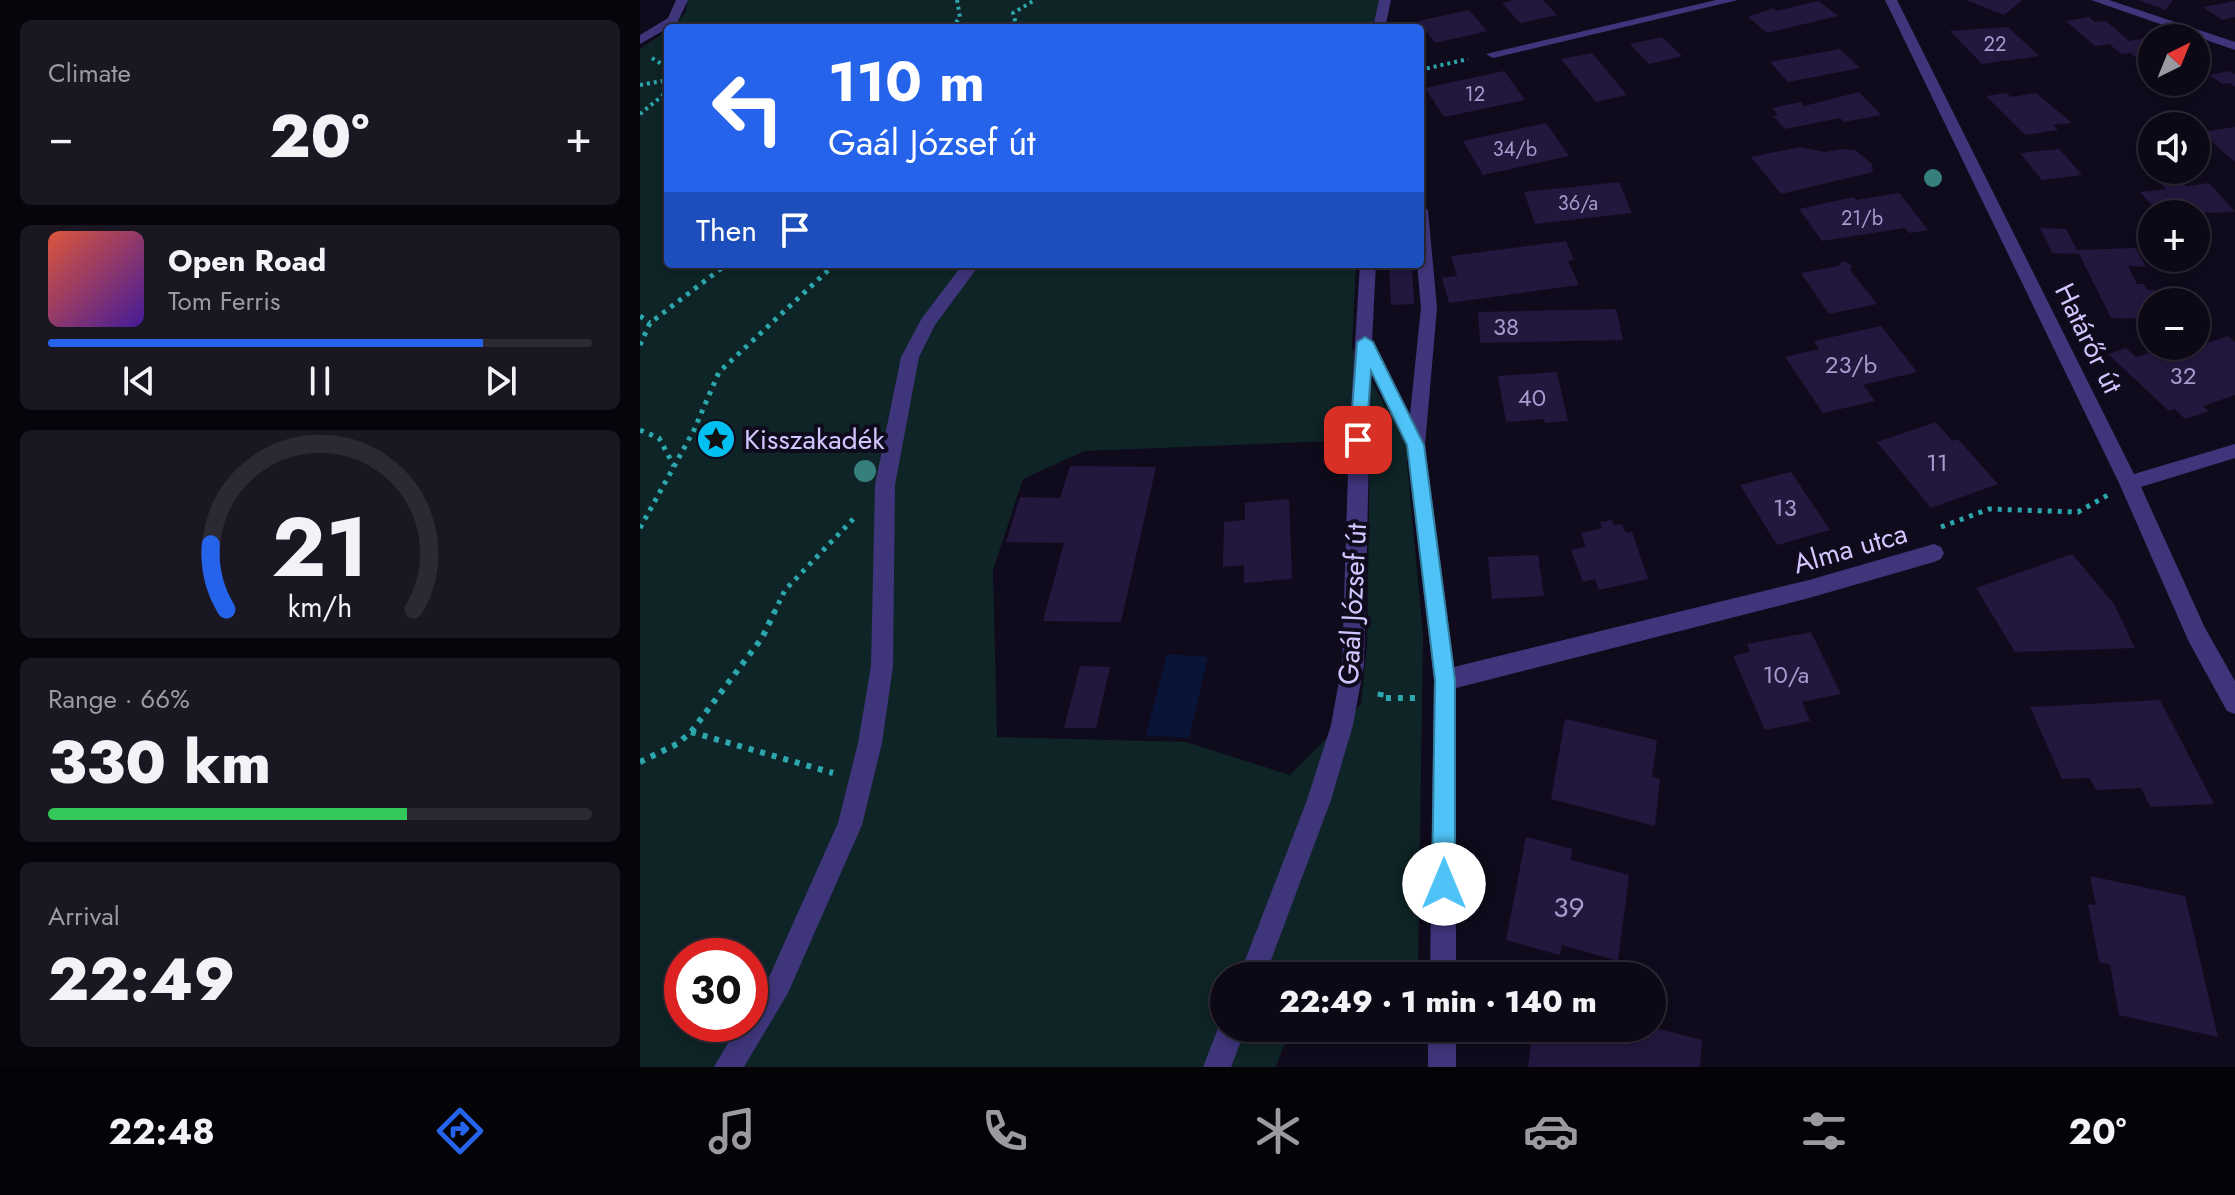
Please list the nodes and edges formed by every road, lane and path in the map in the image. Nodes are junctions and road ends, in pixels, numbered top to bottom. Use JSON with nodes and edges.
{"nodes":[{"id":1,"x":682,"y":0,"type":"edge"},
{"id":2,"x":957,"y":0,"type":"edge"},
{"id":3,"x":1035,"y":0,"type":"edge"},
{"id":4,"x":1385,"y":0,"type":"edge"},
{"id":5,"x":1732,"y":0,"type":"edge"},
{"id":6,"x":1891,"y":0,"type":"edge"},
{"id":7,"x":2097,"y":0,"type":"edge"},
{"id":8,"x":670,"y":24,"type":"edge"},
{"id":9,"x":955,"y":24,"type":"edge"},
{"id":10,"x":1016,"y":24,"type":"edge"},
{"id":11,"x":1380,"y":24,"type":"edge"},
{"id":12,"x":664,"y":28,"type":"edge"},
{"id":13,"x":640,"y":40,"type":"edge"},
{"id":14,"x":2235,"y":46,"type":"edge"},
{"id":15,"x":1493,"y":54,"type":"joint"},
{"id":16,"x":647,"y":55,"type":"dead end"},
{"id":17,"x":664,"y":66,"type":"edge"},
{"id":18,"x":1424,"y":69,"type":"edge"},
{"id":19,"x":664,"y":81,"type":"edge"},
{"id":20,"x":640,"y":85,"type":"edge"},
{"id":21,"x":664,"y":94,"type":"edge"},
{"id":22,"x":640,"y":114,"type":"edge"},
{"id":23,"x":1424,"y":254,"type":"edge"},
{"id":24,"x":722,"y":268,"type":"edge"},
{"id":25,"x":830,"y":268,"type":"edge"},
{"id":26,"x":969,"y":268,"type":"edge"},
{"id":27,"x":1368,"y":268,"type":"edge"},
{"id":28,"x":640,"y":316,"type":"edge"},
{"id":29,"x":650,"y":323,"type":"junction"},
{"id":30,"x":1365,"y":342,"type":"junction"},
{"id":31,"x":640,"y":345,"type":"edge"},
{"id":32,"x":640,"y":430,"type":"edge"},
{"id":33,"x":1416,"y":445,"type":"junction"},
{"id":34,"x":2235,"y":451,"type":"edge"},
{"id":35,"x":675,"y":467,"type":"junction"},
{"id":36,"x":2129,"y":483,"type":"junction"},
{"id":37,"x":885,"y":485,"type":"junction"},
{"id":38,"x":640,"y":528,"type":"edge"},
{"id":39,"x":1934,"y":553,"type":"joint"},
{"id":40,"x":1353,"y":665,"type":"junction"},
{"id":41,"x":1445,"y":680,"type":"junction"},
{"id":42,"x":2235,"y":703,"type":"edge"},
{"id":43,"x":691,"y":732,"type":"junction"},
{"id":44,"x":640,"y":762,"type":"edge"},
{"id":45,"x":860,"y":781,"type":"junction"},
{"id":46,"x":1257,"y":962,"type":"edge"},
{"id":47,"x":1443,"y":962,"type":"edge"},
{"id":48,"x":1227,"y":1042,"type":"edge"},
{"id":49,"x":1442,"y":1042,"type":"edge"},
{"id":50,"x":728,"y":1067,"type":"edge"},
{"id":51,"x":1217,"y":1067,"type":"edge"},
{"id":52,"x":1442,"y":1067,"type":"edge"}],
"edges":[{"from":1,"to":8,"type":"street"},
{"from":2,"to":9,"type":"path"},
{"from":3,"to":10,"type":"path"},
{"from":4,"to":11,"type":"street"},
{"from":5,"to":15,"type":"street"},
{"from":6,"to":36,"type":"street","name":"Határőr út"},
{"from":7,"to":14,"type":"street"},
{"from":12,"to":13,"type":"street"},
{"from":15,"to":18,"type":"path"},
{"from":16,"to":17,"type":"path"},
{"from":19,"to":20,"type":"path"},
{"from":21,"to":22,"type":"path"},
{"from":23,"to":33,"type":"street"},
{"from":24,"to":29,"type":"path"},
{"from":25,"to":35,"type":"path"},
{"from":26,"to":37,"type":"street"},
{"from":27,"to":30,"type":"street","name":"Gaál József út"},
{"from":28,"to":29,"type":"path"},
{"from":29,"to":31,"type":"path"},
{"from":30,"to":33,"type":"street"},
{"from":30,"to":40,"type":"street","name":"Gaál József út"},
{"from":32,"to":35,"type":"path"},
{"from":33,"to":41,"type":"street"},
{"from":34,"to":36,"type":"street"},
{"from":35,"to":38,"type":"path"},
{"from":36,"to":39,"type":"path","name":"Alma utca"},
{"from":36,"to":42,"type":"street","name":"Határőr út"},
{"from":37,"to":43,"type":"path"},
{"from":37,"to":45,"type":"street"},
{"from":39,"to":41,"type":"street","name":"Alma utca"},
{"from":40,"to":41,"type":"path"},
{"from":40,"to":46,"type":"street","name":"Gaál József út"},
{"from":41,"to":47,"type":"street"},
{"from":43,"to":44,"type":"path"},
{"from":43,"to":45,"type":"path"},
{"from":45,"to":50,"type":"street"},
{"from":48,"to":51,"type":"street"},
{"from":49,"to":52,"type":"street"}]}
